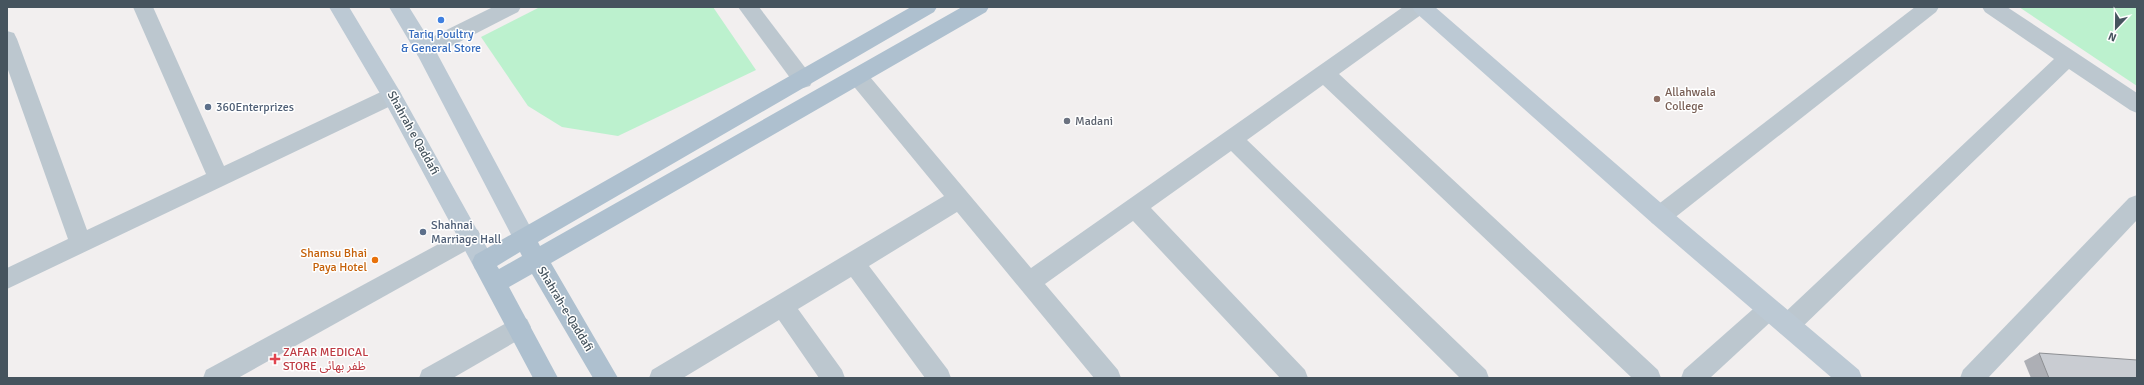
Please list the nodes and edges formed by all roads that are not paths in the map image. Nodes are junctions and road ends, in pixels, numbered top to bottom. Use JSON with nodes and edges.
{"nodes":[{"id":1,"x":143,"y":7,"type":"edge"},
{"id":2,"x":339,"y":7,"type":"edge"},
{"id":3,"x":400,"y":7,"type":"edge"},
{"id":4,"x":511,"y":7,"type":"edge"},
{"id":5,"x":748,"y":7,"type":"edge"},
{"id":6,"x":927,"y":7,"type":"edge"},
{"id":7,"x":979,"y":7,"type":"edge"},
{"id":8,"x":1418,"y":7,"type":"edge"},
{"id":9,"x":1422,"y":7,"type":"edge"},
{"id":10,"x":1929,"y":7,"type":"edge"},
{"id":11,"x":1992,"y":7,"type":"edge"},
{"id":12,"x":7,"y":39,"type":"edge"},
{"id":13,"x":425,"y":50,"type":"junction"},
{"id":14,"x":2068,"y":58,"type":"junction"},
{"id":15,"x":1324,"y":73,"type":"junction"},
{"id":16,"x":858,"y":77,"type":"junction"},
{"id":17,"x":803,"y":80,"type":"junction"},
{"id":18,"x":392,"y":96,"type":"junction"},
{"id":19,"x":2137,"y":104,"type":"edge"},
{"id":20,"x":1232,"y":139,"type":"junction"},
{"id":21,"x":219,"y":178,"type":"junction"},
{"id":22,"x":960,"y":198,"type":"junction"},
{"id":23,"x":2137,"y":205,"type":"edge"},
{"id":24,"x":1135,"y":208,"type":"junction"},
{"id":25,"x":1660,"y":216,"type":"junction"},
{"id":26,"x":470,"y":237,"type":"junction"},
{"id":27,"x":525,"y":239,"type":"junction"},
{"id":28,"x":81,"y":244,"type":"junction"},
{"id":29,"x":536,"y":260,"type":"junction"},
{"id":30,"x":483,"y":262,"type":"junction"},
{"id":31,"x":854,"y":263,"type":"junction"},
{"id":32,"x":7,"y":279,"type":"edge"},
{"id":33,"x":1029,"y":282,"type":"junction"},
{"id":34,"x":494,"y":284,"type":"junction"},
{"id":35,"x":783,"y":306,"type":"junction"},
{"id":36,"x":1769,"y":309,"type":"junction"},
{"id":37,"x":1788,"y":325,"type":"junction"},
{"id":38,"x":519,"y":327,"type":"junction"},
{"id":39,"x":215,"y":378,"type":"edge"},
{"id":40,"x":431,"y":378,"type":"edge"},
{"id":41,"x":546,"y":378,"type":"edge"},
{"id":42,"x":606,"y":378,"type":"edge"},
{"id":43,"x":661,"y":378,"type":"edge"},
{"id":44,"x":833,"y":378,"type":"edge"},
{"id":45,"x":939,"y":378,"type":"edge"},
{"id":46,"x":1109,"y":378,"type":"edge"},
{"id":47,"x":1296,"y":378,"type":"edge"},
{"id":48,"x":1477,"y":378,"type":"edge"},
{"id":49,"x":1649,"y":378,"type":"edge"},
{"id":50,"x":1693,"y":378,"type":"edge"},
{"id":51,"x":1850,"y":378,"type":"edge"},
{"id":52,"x":1972,"y":378,"type":"edge"}],
"edges":[{"from":1,"to":21,"type":"street"},
{"from":2,"to":18,"type":"main road","name":"Shahrah e Qaddafi"},
{"from":3,"to":13,"type":"main road"},
{"from":4,"to":13,"type":"street"},
{"from":5,"to":17,"type":"street"},
{"from":6,"to":17,"type":"main road"},
{"from":7,"to":16,"type":"main road"},
{"from":8,"to":15,"type":"street"},
{"from":9,"to":25,"type":"main road"},
{"from":10,"to":25,"type":"street"},
{"from":11,"to":14,"type":"street"},
{"from":12,"to":28,"type":"street"},
{"from":13,"to":27,"type":"main road"},
{"from":14,"to":19,"type":"street"},
{"from":14,"to":37,"type":"street"},
{"from":15,"to":20,"type":"street"},
{"from":15,"to":49,"type":"street"},
{"from":16,"to":22,"type":"street"},
{"from":16,"to":29,"type":"main road"},
{"from":17,"to":27,"type":"main road"},
{"from":18,"to":21,"type":"street"},
{"from":18,"to":26,"type":"main road","name":"Shahrah e Qaddafi"},
{"from":20,"to":24,"type":"street"},
{"from":20,"to":48,"type":"street"},
{"from":21,"to":28,"type":"street"},
{"from":22,"to":31,"type":"street"},
{"from":22,"to":33,"type":"street"},
{"from":23,"to":52,"type":"street"},
{"from":24,"to":33,"type":"street"},
{"from":24,"to":47,"type":"street"},
{"from":25,"to":36,"type":"main road"},
{"from":26,"to":30,"type":"main road","name":"Shahrah e Qaddafi"},
{"from":26,"to":39,"type":"street"},
{"from":27,"to":29,"type":"main road","name":"Shahrah-e-Qaddafi"},
{"from":27,"to":30,"type":"main road"},
{"from":28,"to":32,"type":"street"},
{"from":29,"to":34,"type":"main road"},
{"from":29,"to":42,"type":"main road","name":"Shahrah-e-Qaddafi"},
{"from":30,"to":34,"type":"main road"},
{"from":31,"to":35,"type":"street"},
{"from":31,"to":45,"type":"street"},
{"from":33,"to":46,"type":"street"},
{"from":34,"to":38,"type":"main road"},
{"from":35,"to":43,"type":"street"},
{"from":35,"to":44,"type":"street"},
{"from":36,"to":37,"type":"main road"},
{"from":36,"to":50,"type":"street"},
{"from":37,"to":51,"type":"main road"},
{"from":38,"to":40,"type":"street"},
{"from":38,"to":41,"type":"main road"}]}
